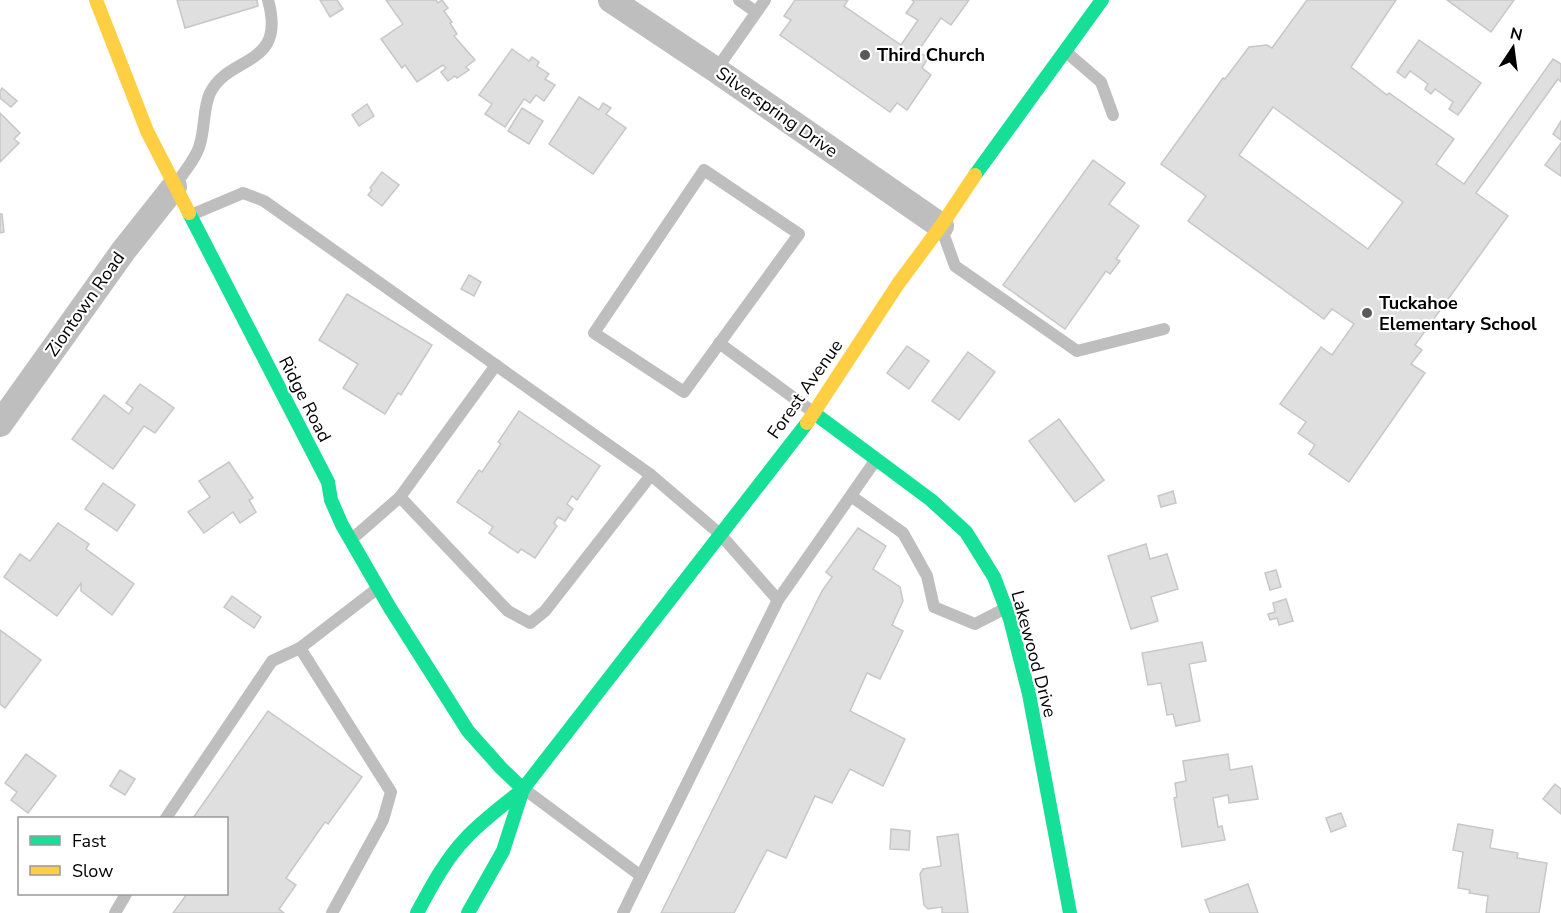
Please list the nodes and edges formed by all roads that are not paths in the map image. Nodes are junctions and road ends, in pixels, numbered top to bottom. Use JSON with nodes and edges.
{"nodes":[{"id":1,"x":96,"y":0,"type":"edge"},
{"id":2,"x":268,"y":0,"type":"edge"},
{"id":3,"x":611,"y":0,"type":"edge"},
{"id":4,"x":739,"y":0,"type":"edge"},
{"id":5,"x":765,"y":0,"type":"edge"},
{"id":6,"x":1102,"y":0,"type":"edge"},
{"id":7,"x":756,"y":12,"type":"junction"},
{"id":8,"x":1065,"y":51,"type":"junction"},
{"id":9,"x":716,"y":70,"type":"junction"},
{"id":10,"x":1113,"y":115,"type":"dead end"},
{"id":11,"x":174,"y":187,"type":"junction"},
{"id":12,"x":189,"y":215,"type":"junction"},
{"id":13,"x":941,"y":226,"type":"junction"},
{"id":14,"x":1164,"y":329,"type":"dead end"},
{"id":15,"x":719,"y":343,"type":"junction"},
{"id":16,"x":496,"y":365,"type":"junction"},
{"id":17,"x":814,"y":412,"type":"junction"},
{"id":18,"x":0,"y":424,"type":"edge"},
{"id":19,"x":877,"y":459,"type":"junction"},
{"id":20,"x":651,"y":475,"type":"junction"},
{"id":21,"x":851,"y":496,"type":"junction"},
{"id":22,"x":400,"y":497,"type":"junction"},
{"id":23,"x":720,"y":534,"type":"junction"},
{"id":24,"x":351,"y":540,"type":"junction"},
{"id":25,"x":378,"y":588,"type":"junction"},
{"id":26,"x":778,"y":600,"type":"junction"},
{"id":27,"x":1006,"y":608,"type":"junction"},
{"id":28,"x":300,"y":648,"type":"junction"},
{"id":29,"x":523,"y":789,"type":"junction"},
{"id":30,"x":167,"y":817,"type":"edge"},
{"id":31,"x":641,"y":876,"type":"junction"},
{"id":32,"x":125,"y":895,"type":"edge"},
{"id":33,"x":115,"y":913,"type":"edge"},
{"id":34,"x":332,"y":913,"type":"edge"},
{"id":35,"x":417,"y":913,"type":"edge"},
{"id":36,"x":468,"y":913,"type":"edge"},
{"id":37,"x":623,"y":913,"type":"edge"},
{"id":38,"x":1070,"y":913,"type":"edge"}],
"edges":[{"from":1,"to":11,"type":"street","name":"Ridge Road"},
{"from":2,"to":11,"type":"lane"},
{"from":3,"to":9,"type":"street","name":"Silverspring Drive"},
{"from":4,"to":7,"type":"lane"},
{"from":5,"to":7,"type":"lane"},
{"from":6,"to":8,"type":"street","name":"Forest Avenue"},
{"from":7,"to":9,"type":"lane"},
{"from":8,"to":10,"type":"lane"},
{"from":8,"to":13,"type":"street","name":"Forest Avenue"},
{"from":9,"to":13,"type":"street","name":"Silverspring Drive"},
{"from":11,"to":12,"type":"street","name":"Ridge Road"},
{"from":11,"to":18,"type":"street","name":"Ziontown Road"},
{"from":12,"to":16,"type":"lane"},
{"from":12,"to":24,"type":"street","name":"Ridge Road"},
{"from":13,"to":14,"type":"lane"},
{"from":13,"to":17,"type":"street","name":"Forest Avenue"},
{"from":15,"to":15,"type":"lane"},
{"from":15,"to":17,"type":"lane"},
{"from":16,"to":20,"type":"lane"},
{"from":16,"to":22,"type":"lane"},
{"from":17,"to":19,"type":"street","name":"Lakewood Drive"},
{"from":17,"to":23,"type":"street","name":"Forest Avenue"},
{"from":19,"to":21,"type":"lane"},
{"from":19,"to":27,"type":"street","name":"Lakewood Drive"},
{"from":20,"to":22,"type":"lane"},
{"from":20,"to":23,"type":"lane"},
{"from":21,"to":26,"type":"lane"},
{"from":21,"to":27,"type":"lane"},
{"from":22,"to":24,"type":"lane"},
{"from":23,"to":26,"type":"lane"},
{"from":23,"to":29,"type":"street","name":"Forest Avenue"},
{"from":24,"to":25,"type":"street","name":"Ridge Road"},
{"from":25,"to":28,"type":"lane"},
{"from":25,"to":29,"type":"street","name":"Ridge Road"},
{"from":26,"to":31,"type":"lane"},
{"from":27,"to":38,"type":"street","name":"Lakewood Drive"},
{"from":28,"to":30,"type":"lane"},
{"from":28,"to":34,"type":"lane"},
{"from":29,"to":31,"type":"lane"},
{"from":29,"to":35,"type":"street"},
{"from":29,"to":36,"type":"street"},
{"from":31,"to":37,"type":"lane"},
{"from":32,"to":33,"type":"lane"}]}
